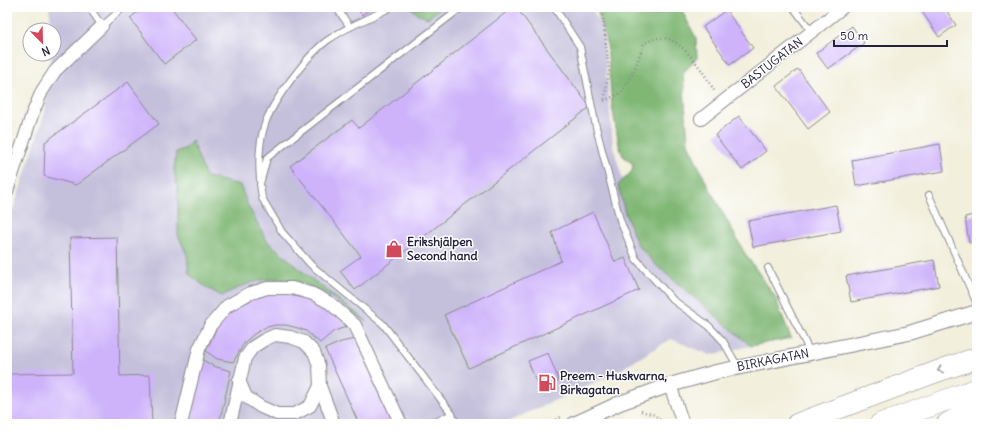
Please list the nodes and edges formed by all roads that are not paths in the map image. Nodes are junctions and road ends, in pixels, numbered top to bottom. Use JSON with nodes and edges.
{"nodes":[{"id":1,"x":124,"y":7,"type":"edge"},
{"id":2,"x":336,"y":7,"type":"edge"},
{"id":3,"x":391,"y":7,"type":"edge"},
{"id":4,"x":462,"y":7,"type":"edge"},
{"id":5,"x":554,"y":7,"type":"edge"},
{"id":6,"x":793,"y":7,"type":"edge"},
{"id":7,"x":843,"y":7,"type":"edge"},
{"id":8,"x":92,"y":9,"type":"edge"},
{"id":9,"x":102,"y":26,"type":"junction"},
{"id":10,"x":350,"y":26,"type":"junction"},
{"id":11,"x":812,"y":32,"type":"junction"},
{"id":12,"x":701,"y":119,"type":"dead end"},
{"id":13,"x":260,"y":184,"type":"junction"},
{"id":14,"x":7,"y":191,"type":"edge"},
{"id":15,"x":929,"y":194,"type":"dead end"},
{"id":16,"x":768,"y":268,"type":"dead end"},
{"id":17,"x":977,"y":304,"type":"edge"},
{"id":18,"x":977,"y":312,"type":"edge"},
{"id":19,"x":810,"y":352,"type":"junction"},
{"id":20,"x":977,"y":358,"type":"edge"},
{"id":21,"x":738,"y":367,"type":"junction"},
{"id":22,"x":239,"y":380,"type":"junction"},
{"id":23,"x":670,"y":385,"type":"junction"},
{"id":24,"x":320,"y":386,"type":"junction"},
{"id":25,"x":977,"y":389,"type":"edge"},
{"id":26,"x":977,"y":407,"type":"edge"},
{"id":27,"x":452,"y":414,"type":"junction"},
{"id":28,"x":181,"y":424,"type":"edge"},
{"id":29,"x":230,"y":424,"type":"edge"},
{"id":30,"x":334,"y":424,"type":"edge"},
{"id":31,"x":401,"y":424,"type":"edge"},
{"id":32,"x":431,"y":424,"type":"edge"},
{"id":33,"x":456,"y":424,"type":"edge"},
{"id":34,"x":574,"y":424,"type":"edge"},
{"id":35,"x":682,"y":424,"type":"edge"},
{"id":36,"x":797,"y":424,"type":"edge"},
{"id":37,"x":880,"y":424,"type":"edge"},
{"id":38,"x":947,"y":424,"type":"edge"}],
"edges":[{"from":1,"to":9,"type":"lane"},
{"from":2,"to":10,"type":"lane"},
{"from":3,"to":10,"type":"lane"},
{"from":4,"to":13,"type":"lane"},
{"from":5,"to":21,"type":"lane"},
{"from":6,"to":11,"type":"lane"},
{"from":7,"to":11,"type":"street","name":"BASTUGATAN"},
{"from":8,"to":9,"type":"lane"},
{"from":9,"to":14,"type":"street"},
{"from":10,"to":13,"type":"lane"},
{"from":11,"to":12,"type":"street","name":"BASTUGATAN"},
{"from":13,"to":27,"type":"lane"},
{"from":15,"to":17,"type":"lane"},
{"from":16,"to":19,"type":"lane"},
{"from":18,"to":19,"type":"street","name":"BIRKAGATAN"},
{"from":19,"to":21,"type":"street","name":"BIRKAGATAN"},
{"from":20,"to":36,"type":"highway","one_way":true},
{"from":21,"to":23,"type":"street","name":"BIRKAGATAN"},
{"from":22,"to":24,"type":"street"},
{"from":22,"to":24,"type":"street"},
{"from":22,"to":29,"type":"street"},
{"from":23,"to":34,"type":"street","name":"BIRKAGATAN"},
{"from":23,"to":35,"type":"street"},
{"from":24,"to":30,"type":"street"},
{"from":25,"to":37,"type":"highway"},
{"from":26,"to":38,"type":"highway"},
{"from":27,"to":32,"type":"lane"},
{"from":27,"to":33,"type":"lane"},
{"from":28,"to":31,"type":"street"}]}
